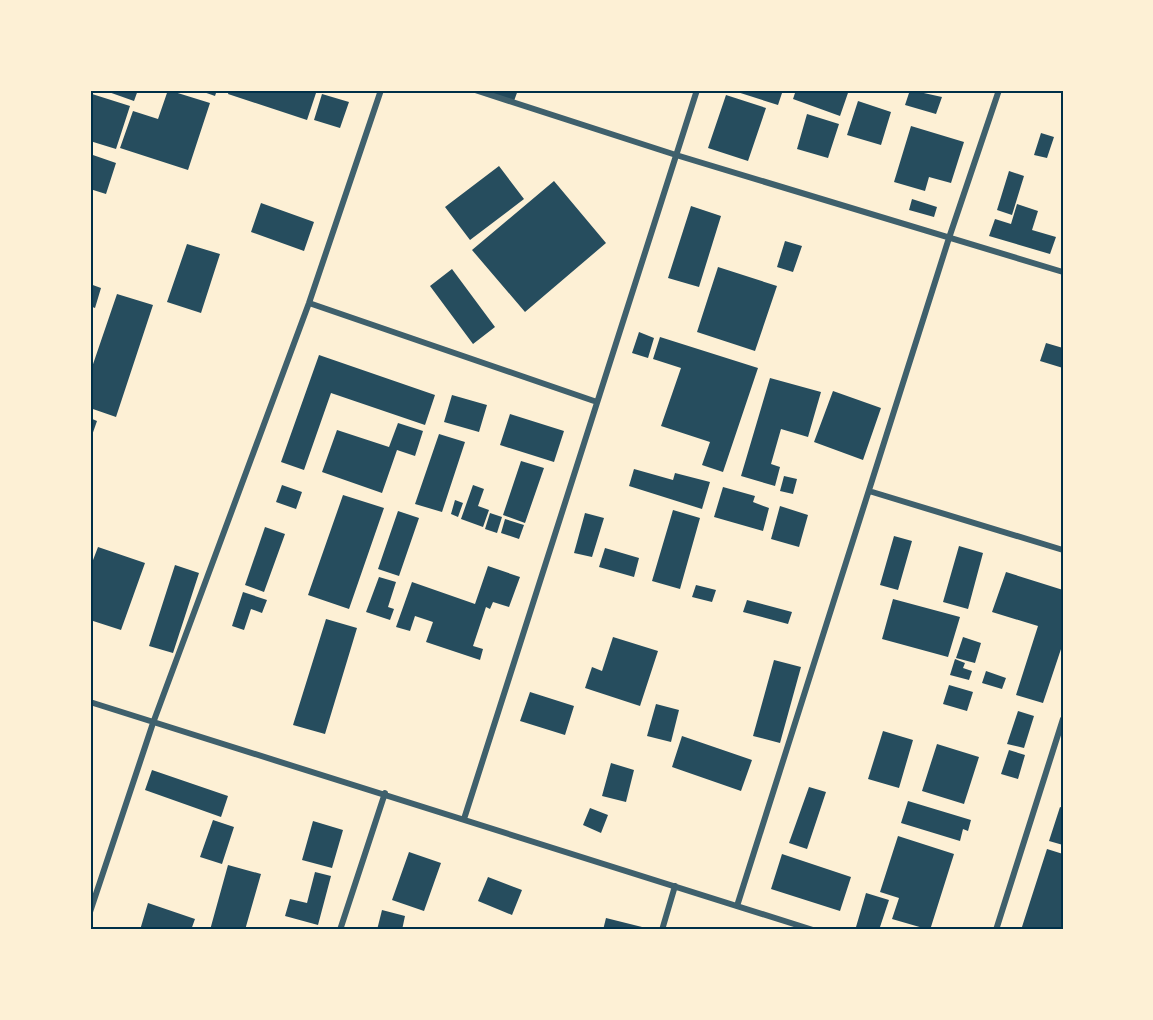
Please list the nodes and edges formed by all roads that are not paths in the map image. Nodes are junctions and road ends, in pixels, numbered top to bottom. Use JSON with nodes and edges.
{"nodes":[{"id":1,"x":381,"y":90,"type":"edge"},
{"id":2,"x":475,"y":90,"type":"edge"},
{"id":3,"x":697,"y":90,"type":"edge"},
{"id":4,"x":999,"y":90,"type":"edge"},
{"id":5,"x":676,"y":155,"type":"junction"},
{"id":6,"x":949,"y":238,"type":"junction"},
{"id":7,"x":1063,"y":272,"type":"edge"},
{"id":8,"x":309,"y":303,"type":"junction"},
{"id":9,"x":597,"y":402,"type":"junction"},
{"id":10,"x":869,"y":491,"type":"junction"},
{"id":11,"x":1063,"y":550,"type":"edge"},
{"id":12,"x":90,"y":702,"type":"edge"},
{"id":13,"x":1063,"y":719,"type":"edge"},
{"id":14,"x":153,"y":723,"type":"junction"},
{"id":15,"x":385,"y":793,"type":"junction"},
{"id":16,"x":464,"y":819,"type":"junction"},
{"id":17,"x":675,"y":886,"type":"junction"},
{"id":18,"x":737,"y":906,"type":"junction"},
{"id":19,"x":90,"y":912,"type":"edge"},
{"id":20,"x":340,"y":930,"type":"edge"},
{"id":21,"x":662,"y":930,"type":"edge"},
{"id":22,"x":813,"y":930,"type":"edge"},
{"id":23,"x":996,"y":930,"type":"edge"}],
"edges":[{"from":1,"to":8,"type":"street"},
{"from":2,"to":5,"type":"street"},
{"from":3,"to":5,"type":"street"},
{"from":4,"to":6,"type":"street"},
{"from":5,"to":6,"type":"street"},
{"from":5,"to":9,"type":"street"},
{"from":6,"to":7,"type":"street"},
{"from":6,"to":10,"type":"street"},
{"from":8,"to":9,"type":"street"},
{"from":8,"to":14,"type":"street"},
{"from":9,"to":16,"type":"street"},
{"from":10,"to":11,"type":"street"},
{"from":10,"to":18,"type":"street"},
{"from":12,"to":14,"type":"street"},
{"from":13,"to":23,"type":"street"},
{"from":14,"to":15,"type":"street"},
{"from":14,"to":19,"type":"street"},
{"from":15,"to":16,"type":"street"},
{"from":15,"to":20,"type":"street"},
{"from":16,"to":17,"type":"street"},
{"from":17,"to":18,"type":"street"},
{"from":17,"to":21,"type":"street"},
{"from":18,"to":22,"type":"street"}]}
